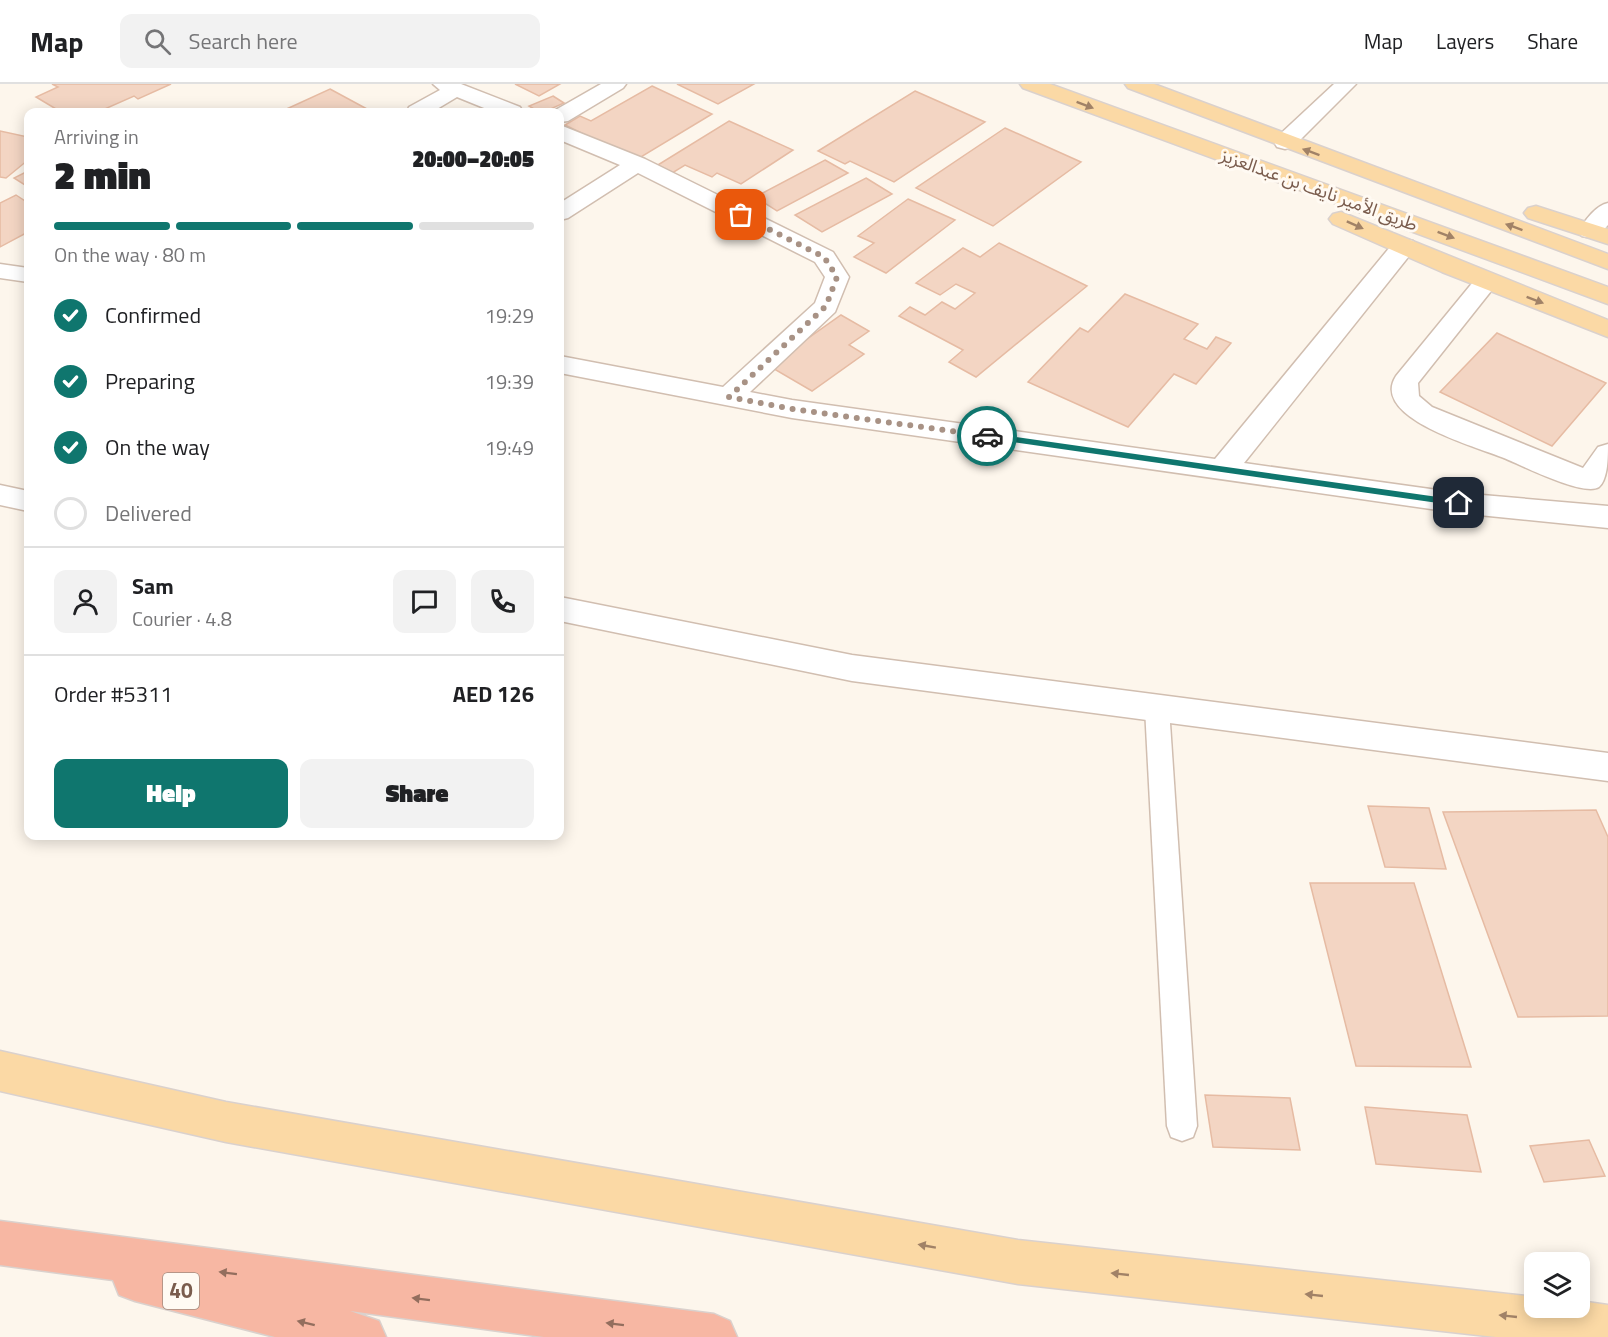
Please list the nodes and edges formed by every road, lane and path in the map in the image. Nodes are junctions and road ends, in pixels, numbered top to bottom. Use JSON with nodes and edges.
{"nodes":[{"id":1,"x":616,"y":84,"type":"edge"},
{"id":2,"x":1030,"y":84,"type":"edge"},
{"id":3,"x":1135,"y":84,"type":"edge"},
{"id":4,"x":1346,"y":84,"type":"edge"},
{"id":5,"x":449,"y":87,"type":"edge"},
{"id":6,"x":422,"y":108,"type":"edge"},
{"id":7,"x":502,"y":108,"type":"edge"},
{"id":8,"x":564,"y":114,"type":"edge"},
{"id":9,"x":1110,"y":115,"type":"junction"},
{"id":10,"x":564,"y":134,"type":"edge"},
{"id":11,"x":1285,"y":142,"type":"junction"},
{"id":12,"x":1342,"y":163,"type":"junction"},
{"id":13,"x":637,"y":164,"type":"junction"},
{"id":14,"x":564,"y":210,"type":"edge"},
{"id":15,"x":1608,"y":210,"type":"edge"},
{"id":16,"x":1599,"y":234,"type":"edge"},
{"id":17,"x":1404,"y":246,"type":"junction"},
{"id":18,"x":1608,"y":262,"type":"edge"},
{"id":19,"x":0,"y":271,"type":"edge"},
{"id":20,"x":24,"y":274,"type":"edge"},
{"id":21,"x":1487,"y":282,"type":"junction"},
{"id":22,"x":1608,"y":296,"type":"edge"},
{"id":23,"x":1608,"y":329,"type":"edge"},
{"id":24,"x":564,"y":366,"type":"edge"},
{"id":25,"x":729,"y":397,"type":"junction"},
{"id":26,"x":1608,"y":454,"type":"edge"},
{"id":27,"x":1222,"y":470,"type":"junction"},
{"id":28,"x":0,"y":495,"type":"edge"},
{"id":29,"x":24,"y":500,"type":"edge"},
{"id":30,"x":1608,"y":517,"type":"edge"},
{"id":31,"x":564,"y":610,"type":"edge"},
{"id":32,"x":1157,"y":708,"type":"junction"},
{"id":33,"x":1608,"y":766,"type":"edge"},
{"id":34,"x":0,"y":1071,"type":"edge"},
{"id":35,"x":1182,"y":1126,"type":"dead end"},
{"id":36,"x":0,"y":1244,"type":"edge"},
{"id":37,"x":1608,"y":1328,"type":"edge"},
{"id":38,"x":363,"y":1337,"type":"edge"},
{"id":39,"x":714,"y":1337,"type":"edge"}],
"edges":[{"from":1,"to":8,"type":"street"},
{"from":2,"to":9,"type":"main road","name":"طريق الأمير نايف بن عبدالعزيز","one_way":true},
{"from":3,"to":11,"type":"main road","name":"طريق الأمير نايف بن عبدالعزيز"},
{"from":4,"to":11,"type":"street"},
{"from":5,"to":6,"type":"street"},
{"from":5,"to":7,"type":"street"},
{"from":9,"to":17,"type":"main road","one_way":true},
{"from":9,"to":22,"type":"main road","name":"طريق الأمير نايف بن عبدالعزيز","one_way":true},
{"from":10,"to":13,"type":"street"},
{"from":12,"to":11,"type":"main road","name":"طريق الأمير نايف بن عبدالعزيز","one_way":true},
{"from":12,"to":16,"type":"main road"},
{"from":18,"to":12,"type":"main road","name":"طريق الأمير نايف بن عبدالعزيز","one_way":true},
{"from":13,"to":14,"type":"street"},
{"from":13,"to":25,"type":"street"},
{"from":15,"to":16,"type":"street"},
{"from":17,"to":21,"type":"main road"},
{"from":17,"to":27,"type":"street"},
{"from":19,"to":20,"type":"street"},
{"from":21,"to":23,"type":"main road","one_way":true},
{"from":21,"to":26,"type":"street"},
{"from":24,"to":25,"type":"street"},
{"from":25,"to":27,"type":"street"},
{"from":27,"to":30,"type":"street"},
{"from":28,"to":29,"type":"street"},
{"from":31,"to":32,"type":"street"},
{"from":32,"to":33,"type":"street"},
{"from":32,"to":35,"type":"lane"},
{"from":37,"to":34,"type":"main road","one_way":true},
{"from":38,"to":36,"type":"highway","number":"40","one_way":true},
{"from":39,"to":36,"type":"highway","one_way":true}]}
